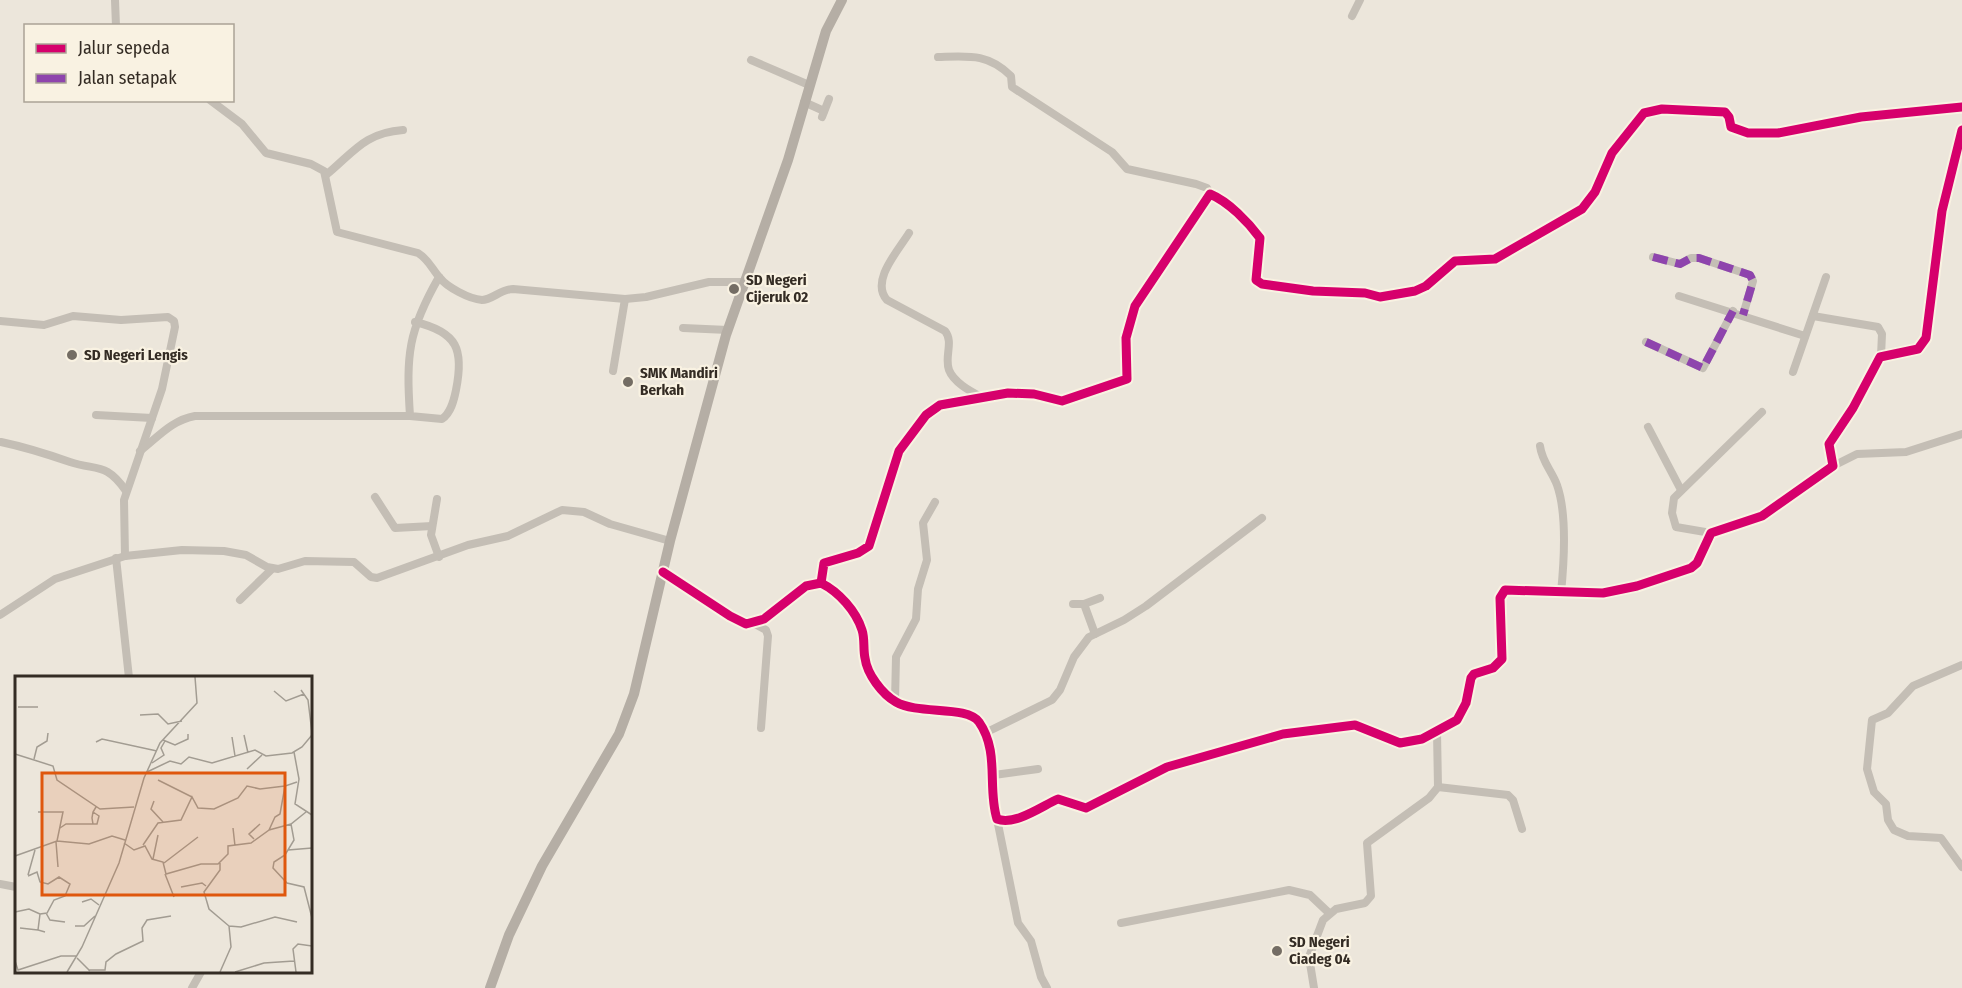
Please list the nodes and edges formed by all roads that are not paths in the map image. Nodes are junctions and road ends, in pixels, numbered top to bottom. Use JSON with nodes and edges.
{"nodes":[{"id":1,"x":115,"y":0,"type":"edge"},
{"id":2,"x":842,"y":0,"type":"edge"},
{"id":3,"x":1360,"y":0,"type":"edge"},
{"id":4,"x":1352,"y":16,"type":"dead end"},
{"id":5,"x":116,"y":24,"type":"edge"},
{"id":6,"x":938,"y":57,"type":"dead end"},
{"id":7,"x":751,"y":60,"type":"dead end"},
{"id":8,"x":809,"y":85,"type":"junction"},
{"id":9,"x":829,"y":99,"type":"dead end"},
{"id":10,"x":213,"y":102,"type":"edge"},
{"id":11,"x":804,"y":102,"type":"junction"},
{"id":12,"x":1962,"y":107,"type":"edge"},
{"id":13,"x":403,"y":130,"type":"dead end"},
{"id":14,"x":1962,"y":130,"type":"edge"},
{"id":15,"x":326,"y":175,"type":"junction"},
{"id":16,"x":1210,"y":194,"type":"junction"},
{"id":17,"x":909,"y":233,"type":"dead end"},
{"id":18,"x":1653,"y":257,"type":"dead end"},
{"id":19,"x":439,"y":277,"type":"junction"},
{"id":20,"x":1826,"y":277,"type":"dead end"},
{"id":21,"x":744,"y":282,"type":"junction"},
{"id":22,"x":1679,"y":296,"type":"dead end"},
{"id":23,"x":625,"y":299,"type":"junction"},
{"id":24,"x":1733,"y":311,"type":"junction"},
{"id":25,"x":1743,"y":315,"type":"junction"},
{"id":26,"x":1813,"y":316,"type":"junction"},
{"id":27,"x":0,"y":321,"type":"edge"},
{"id":28,"x":415,"y":322,"type":"junction"},
{"id":29,"x":683,"y":328,"type":"dead end"},
{"id":30,"x":728,"y":330,"type":"junction"},
{"id":31,"x":1805,"y":336,"type":"junction"},
{"id":32,"x":1646,"y":342,"type":"dead end"},
{"id":33,"x":1881,"y":356,"type":"junction"},
{"id":34,"x":613,"y":371,"type":"dead end"},
{"id":35,"x":1793,"y":372,"type":"dead end"},
{"id":36,"x":983,"y":398,"type":"junction"},
{"id":37,"x":1762,"y":412,"type":"dead end"},
{"id":38,"x":96,"y":415,"type":"dead end"},
{"id":39,"x":410,"y":416,"type":"junction"},
{"id":40,"x":152,"y":418,"type":"junction"},
{"id":41,"x":1648,"y":427,"type":"dead end"},
{"id":42,"x":1962,"y":434,"type":"edge"},
{"id":43,"x":2,"y":442,"type":"dead end"},
{"id":44,"x":1540,"y":446,"type":"dead end"},
{"id":45,"x":139,"y":452,"type":"junction"},
{"id":46,"x":1833,"y":466,"type":"junction"},
{"id":47,"x":1681,"y":490,"type":"junction"},
{"id":48,"x":126,"y":491,"type":"junction"},
{"id":49,"x":375,"y":497,"type":"dead end"},
{"id":50,"x":437,"y":499,"type":"dead end"},
{"id":51,"x":935,"y":502,"type":"dead end"},
{"id":52,"x":1262,"y":518,"type":"dead end"},
{"id":53,"x":432,"y":526,"type":"junction"},
{"id":54,"x":1711,"y":533,"type":"junction"},
{"id":55,"x":670,"y":541,"type":"junction"},
{"id":56,"x":436,"y":551,"type":"junction"},
{"id":57,"x":121,"y":557,"type":"junction"},
{"id":58,"x":272,"y":569,"type":"junction"},
{"id":59,"x":663,"y":572,"type":"junction"},
{"id":60,"x":821,"y":583,"type":"junction"},
{"id":61,"x":1562,"y":593,"type":"junction"},
{"id":62,"x":1100,"y":598,"type":"dead end"},
{"id":63,"x":240,"y":600,"type":"dead end"},
{"id":64,"x":1073,"y":604,"type":"dead end"},
{"id":65,"x":1084,"y":604,"type":"junction"},
{"id":66,"x":0,"y":615,"type":"edge"},
{"id":67,"x":756,"y":624,"type":"junction"},
{"id":68,"x":1095,"y":634,"type":"junction"},
{"id":69,"x":1962,"y":665,"type":"edge"},
{"id":70,"x":129,"y":676,"type":"edge"},
{"id":71,"x":895,"y":701,"type":"junction"},
{"id":72,"x":761,"y":728,"type":"dead end"},
{"id":73,"x":1437,"y":732,"type":"junction"},
{"id":74,"x":985,"y":733,"type":"junction"},
{"id":75,"x":1038,"y":769,"type":"dead end"},
{"id":76,"x":994,"y":775,"type":"junction"},
{"id":77,"x":1438,"y":787,"type":"junction"},
{"id":78,"x":997,"y":819,"type":"junction"},
{"id":79,"x":1522,"y":829,"type":"dead end"},
{"id":80,"x":1962,"y":867,"type":"edge"},
{"id":81,"x":0,"y":884,"type":"edge"},
{"id":82,"x":15,"y":887,"type":"edge"},
{"id":83,"x":1329,"y":913,"type":"junction"},
{"id":84,"x":1121,"y":923,"type":"dead end"},
{"id":85,"x":200,"y":973,"type":"edge"},
{"id":86,"x":192,"y":988,"type":"edge"},
{"id":87,"x":490,"y":988,"type":"edge"},
{"id":88,"x":1047,"y":988,"type":"edge"},
{"id":89,"x":1314,"y":988,"type":"edge"}],
"edges":[{"from":1,"to":5,"type":"street"},
{"from":2,"to":8,"type":"main road"},
{"from":3,"to":4,"type":"street"},
{"from":6,"to":16,"type":"street"},
{"from":7,"to":8,"type":"street"},
{"from":8,"to":11,"type":"main road"},
{"from":9,"to":11,"type":"street"},
{"from":10,"to":15,"type":"street"},
{"from":11,"to":21,"type":"main road"},
{"from":12,"to":16,"type":"street"},
{"from":13,"to":15,"type":"street"},
{"from":14,"to":33,"type":"street"},
{"from":15,"to":19,"type":"street"},
{"from":16,"to":36,"type":"street"},
{"from":17,"to":36,"type":"street"},
{"from":18,"to":25,"type":"street"},
{"from":19,"to":23,"type":"street"},
{"from":19,"to":28,"type":"street"},
{"from":20,"to":26,"type":"street"},
{"from":21,"to":23,"type":"street"},
{"from":21,"to":30,"type":"main road"},
{"from":22,"to":24,"type":"street"},
{"from":23,"to":34,"type":"street"},
{"from":24,"to":25,"type":"street"},
{"from":24,"to":32,"type":"street"},
{"from":25,"to":31,"type":"street"},
{"from":26,"to":31,"type":"street"},
{"from":26,"to":33,"type":"street"},
{"from":27,"to":40,"type":"street"},
{"from":28,"to":39,"type":"street"},
{"from":28,"to":39,"type":"street"},
{"from":29,"to":30,"type":"street"},
{"from":30,"to":55,"type":"main road"},
{"from":31,"to":35,"type":"street"},
{"from":33,"to":46,"type":"street"},
{"from":36,"to":60,"type":"street"},
{"from":37,"to":47,"type":"street"},
{"from":38,"to":40,"type":"street"},
{"from":39,"to":45,"type":"street"},
{"from":40,"to":45,"type":"street"},
{"from":41,"to":47,"type":"street"},
{"from":42,"to":46,"type":"street"},
{"from":43,"to":48,"type":"street"},
{"from":44,"to":61,"type":"street"},
{"from":45,"to":48,"type":"street"},
{"from":46,"to":54,"type":"street"},
{"from":47,"to":54,"type":"street"},
{"from":48,"to":57,"type":"street"},
{"from":49,"to":53,"type":"street"},
{"from":50,"to":53,"type":"street"},
{"from":51,"to":71,"type":"street"},
{"from":52,"to":68,"type":"street"},
{"from":53,"to":56,"type":"street"},
{"from":54,"to":61,"type":"street"},
{"from":55,"to":56,"type":"street"},
{"from":55,"to":59,"type":"main road"},
{"from":56,"to":58,"type":"street"},
{"from":57,"to":58,"type":"street"},
{"from":57,"to":66,"type":"street"},
{"from":57,"to":70,"type":"street"},
{"from":58,"to":63,"type":"street"},
{"from":59,"to":67,"type":"street"},
{"from":59,"to":87,"type":"main road"},
{"from":60,"to":67,"type":"street"},
{"from":60,"to":71,"type":"street"},
{"from":61,"to":73,"type":"street"},
{"from":62,"to":65,"type":"street"},
{"from":64,"to":65,"type":"street"},
{"from":65,"to":68,"type":"street"},
{"from":67,"to":72,"type":"street"},
{"from":68,"to":74,"type":"street"},
{"from":69,"to":80,"type":"street"},
{"from":71,"to":74,"type":"street"},
{"from":73,"to":77,"type":"street"},
{"from":73,"to":78,"type":"street"},
{"from":74,"to":76,"type":"street"},
{"from":75,"to":76,"type":"street"},
{"from":76,"to":78,"type":"street"},
{"from":77,"to":79,"type":"street"},
{"from":77,"to":83,"type":"street"},
{"from":78,"to":88,"type":"street"},
{"from":81,"to":82,"type":"street"},
{"from":83,"to":84,"type":"street"},
{"from":83,"to":89,"type":"street"},
{"from":85,"to":86,"type":"street"}]}
